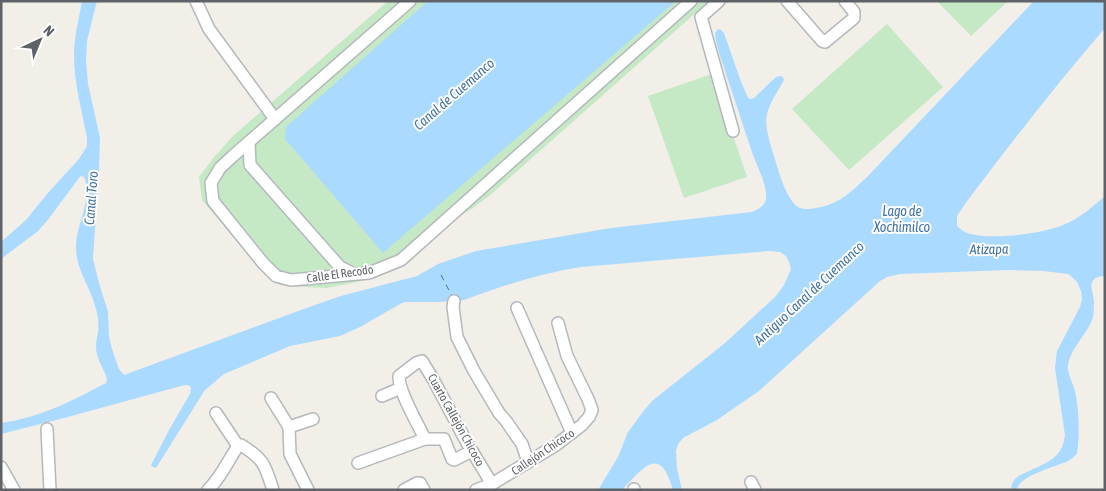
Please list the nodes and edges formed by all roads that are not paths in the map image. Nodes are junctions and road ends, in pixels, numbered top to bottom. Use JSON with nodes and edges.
{"nodes":[{"id":1,"x":196,"y":1,"type":"edge"},
{"id":2,"x":410,"y":1,"type":"edge"},
{"id":3,"x":691,"y":1,"type":"edge"},
{"id":4,"x":719,"y":1,"type":"edge"},
{"id":5,"x":787,"y":1,"type":"edge"},
{"id":6,"x":845,"y":1,"type":"edge"},
{"id":7,"x":275,"y":119,"type":"junction"},
{"id":8,"x":733,"y":131,"type":"dead end"},
{"id":9,"x":249,"y":142,"type":"junction"},
{"id":10,"x":354,"y":274,"type":"junction"},
{"id":11,"x":454,"y":301,"type":"dead end"},
{"id":12,"x":517,"y":308,"type":"dead end"},
{"id":13,"x":558,"y":323,"type":"dead end"},
{"id":14,"x":401,"y":388,"type":"junction"},
{"id":15,"x":382,"y":396,"type":"dead end"},
{"id":16,"x":271,"y":398,"type":"dead end"},
{"id":17,"x":216,"y":414,"type":"dead end"},
{"id":18,"x":313,"y":418,"type":"dead end"},
{"id":19,"x":289,"y":427,"type":"junction"},
{"id":20,"x":47,"y":429,"type":"dead end"},
{"id":21,"x":572,"y":433,"type":"junction"},
{"id":22,"x":425,"y":439,"type":"junction"},
{"id":23,"x":238,"y":446,"type":"junction"},
{"id":24,"x":472,"y":451,"type":"junction"},
{"id":25,"x":528,"y":462,"type":"junction"},
{"id":26,"x":358,"y":463,"type":"dead end"},
{"id":27,"x":1,"y":467,"type":"edge"},
{"id":28,"x":492,"y":484,"type":"junction"},
{"id":29,"x":14,"y":490,"type":"edge"},
{"id":30,"x":50,"y":490,"type":"edge"},
{"id":31,"x":208,"y":490,"type":"edge"},
{"id":32,"x":272,"y":490,"type":"edge"},
{"id":33,"x":308,"y":490,"type":"edge"},
{"id":34,"x":404,"y":490,"type":"edge"},
{"id":35,"x":424,"y":490,"type":"edge"},
{"id":36,"x":476,"y":490,"type":"edge"}],
"edges":[{"from":1,"to":7,"type":"street"},
{"from":2,"to":7,"type":"street","name":"Calle El Recodo"},
{"from":3,"to":10,"type":"street","name":"Calle El Recodo"},
{"from":4,"to":8,"type":"street"},
{"from":5,"to":6,"type":"street"},
{"from":7,"to":9,"type":"street","name":"Calle El Recodo"},
{"from":9,"to":10,"type":"street"},
{"from":9,"to":10,"type":"street","name":"Calle El Recodo"},
{"from":11,"to":25,"type":"street"},
{"from":12,"to":21,"type":"street"},
{"from":13,"to":21,"type":"street","name":"Callejón Chicoco"},
{"from":14,"to":15,"type":"street"},
{"from":14,"to":22,"type":"street"},
{"from":14,"to":24,"type":"street","name":"Cuarto Callejón Chicoco"},
{"from":16,"to":19,"type":"street"},
{"from":17,"to":23,"type":"street"},
{"from":18,"to":19,"type":"street"},
{"from":19,"to":33,"type":"street"},
{"from":20,"to":30,"type":"street"},
{"from":21,"to":25,"type":"street","name":"Callejón Chicoco"},
{"from":22,"to":24,"type":"street"},
{"from":22,"to":26,"type":"street"},
{"from":23,"to":31,"type":"street"},
{"from":23,"to":32,"type":"street"},
{"from":24,"to":28,"type":"street","name":"Cuarto Callejón Chicoco"},
{"from":25,"to":28,"type":"street","name":"Callejón Chicoco"},
{"from":27,"to":29,"type":"street"},
{"from":28,"to":36,"type":"street","name":"Callejón Chicoco"},
{"from":34,"to":35,"type":"street"}]}
